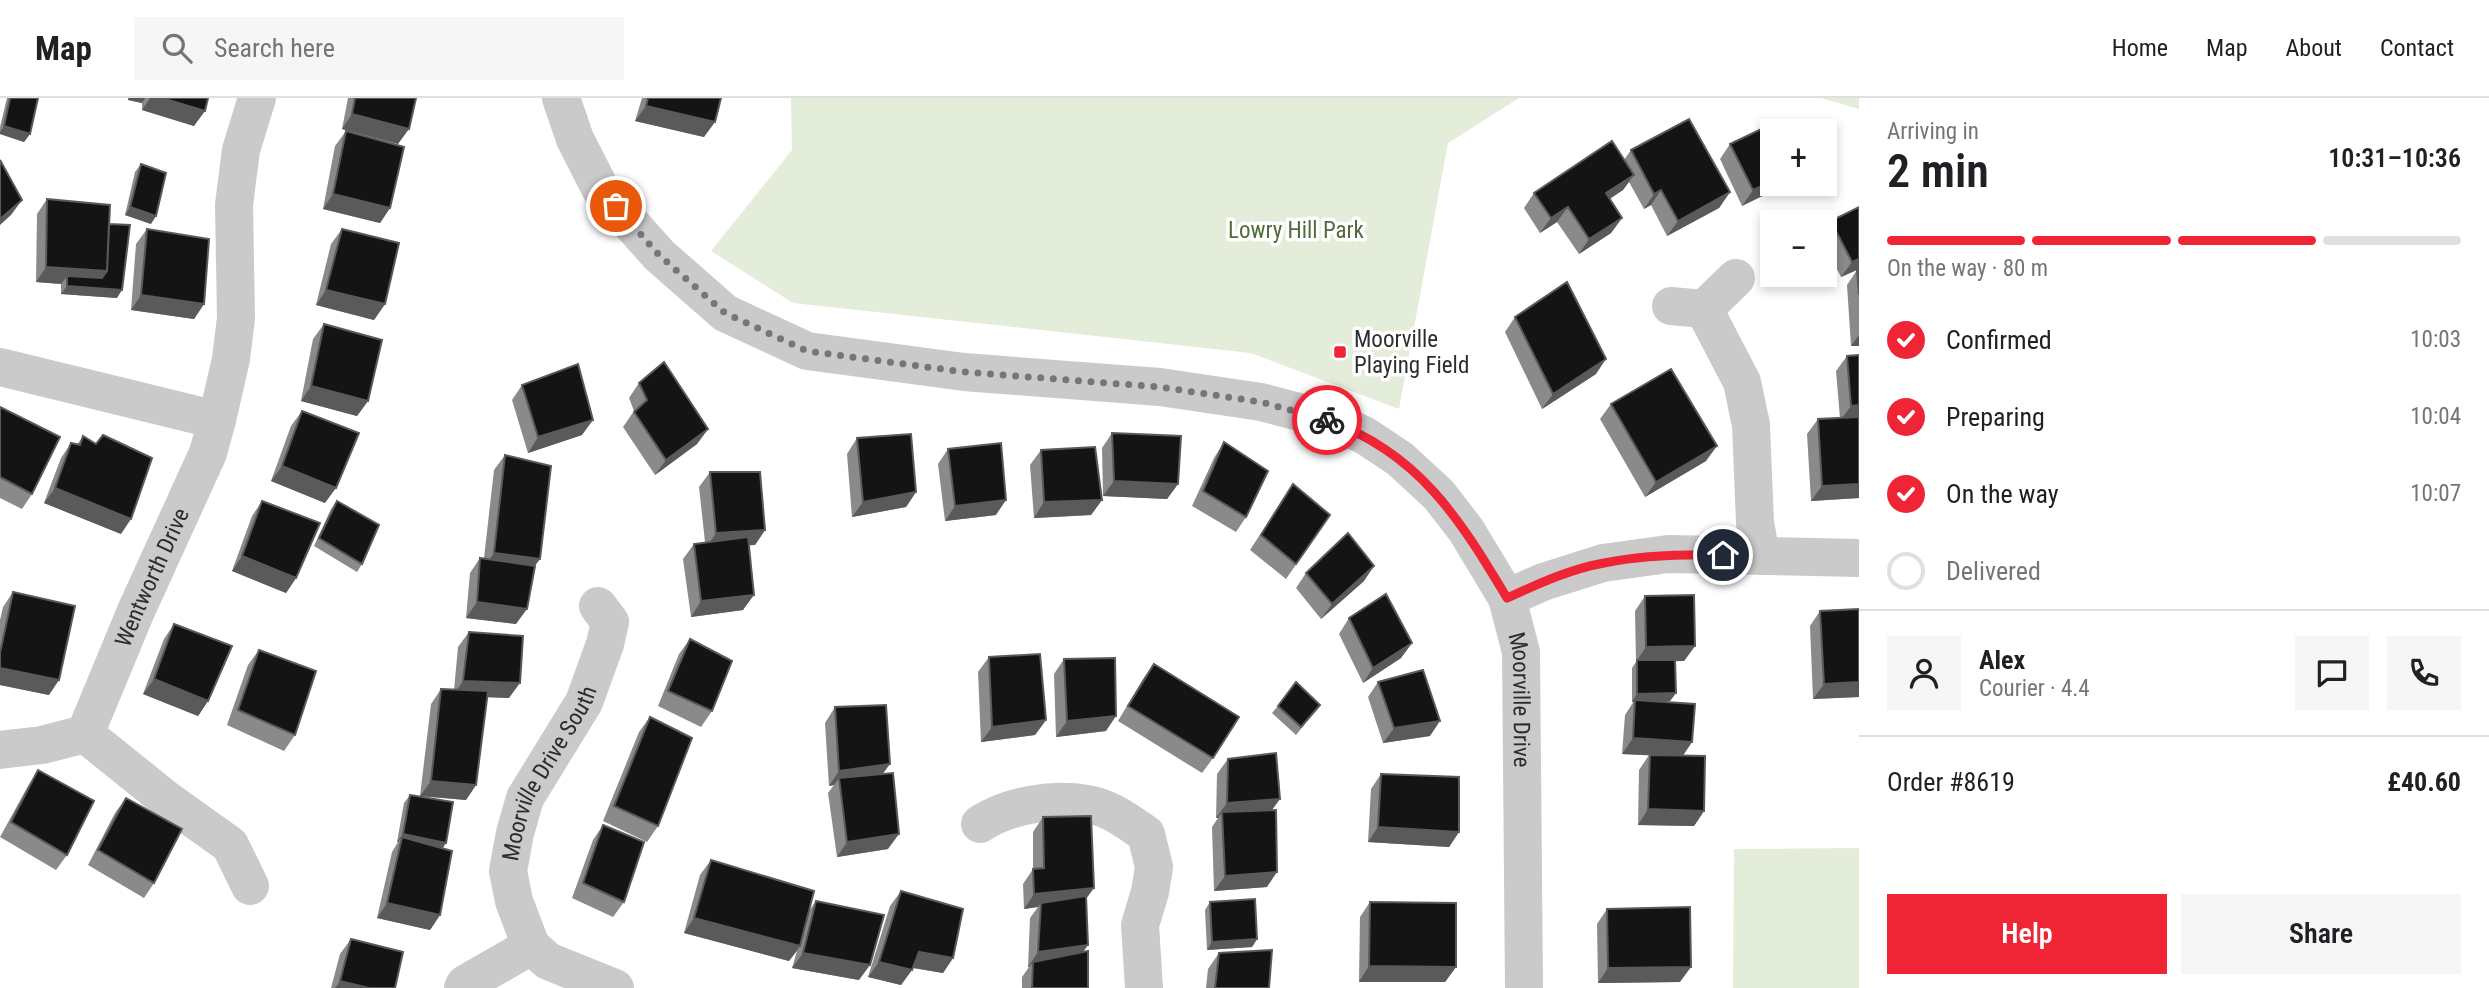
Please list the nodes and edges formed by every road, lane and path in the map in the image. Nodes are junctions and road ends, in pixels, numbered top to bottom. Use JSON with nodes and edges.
{"nodes":[{"id":1,"x":257,"y":98,"type":"edge"},
{"id":2,"x":561,"y":98,"type":"edge"},
{"id":3,"x":1736,"y":278,"type":"dead end"},
{"id":4,"x":0,"y":367,"type":"edge"},
{"id":5,"x":217,"y":420,"type":"junction"},
{"id":6,"x":1761,"y":556,"type":"junction"},
{"id":7,"x":1859,"y":558,"type":"edge"},
{"id":8,"x":1507,"y":598,"type":"junction"},
{"id":9,"x":598,"y":606,"type":"dead end"},
{"id":10,"x":85,"y":734,"type":"junction"},
{"id":11,"x":0,"y":750,"type":"edge"},
{"id":12,"x":980,"y":824,"type":"dead end"},
{"id":13,"x":250,"y":886,"type":"dead end"},
{"id":14,"x":531,"y":946,"type":"junction"},
{"id":15,"x":463,"y":988,"type":"edge"},
{"id":16,"x":615,"y":988,"type":"edge"},
{"id":17,"x":1144,"y":988,"type":"edge"},
{"id":18,"x":1524,"y":988,"type":"edge"}],
"edges":[{"from":1,"to":5,"type":"street","name":"Wentworth Drive"},
{"from":2,"to":8,"type":"street","name":"Moorville Drive"},
{"from":3,"to":6,"type":"street"},
{"from":4,"to":5,"type":"street"},
{"from":5,"to":10,"type":"street","name":"Wentworth Drive"},
{"from":6,"to":7,"type":"street"},
{"from":6,"to":8,"type":"street"},
{"from":8,"to":18,"type":"street","name":"Moorville Drive"},
{"from":9,"to":14,"type":"street","name":"Moorville Drive South"},
{"from":10,"to":11,"type":"street"},
{"from":10,"to":13,"type":"street"},
{"from":12,"to":17,"type":"street"},
{"from":14,"to":15,"type":"street"},
{"from":14,"to":16,"type":"street"}]}
